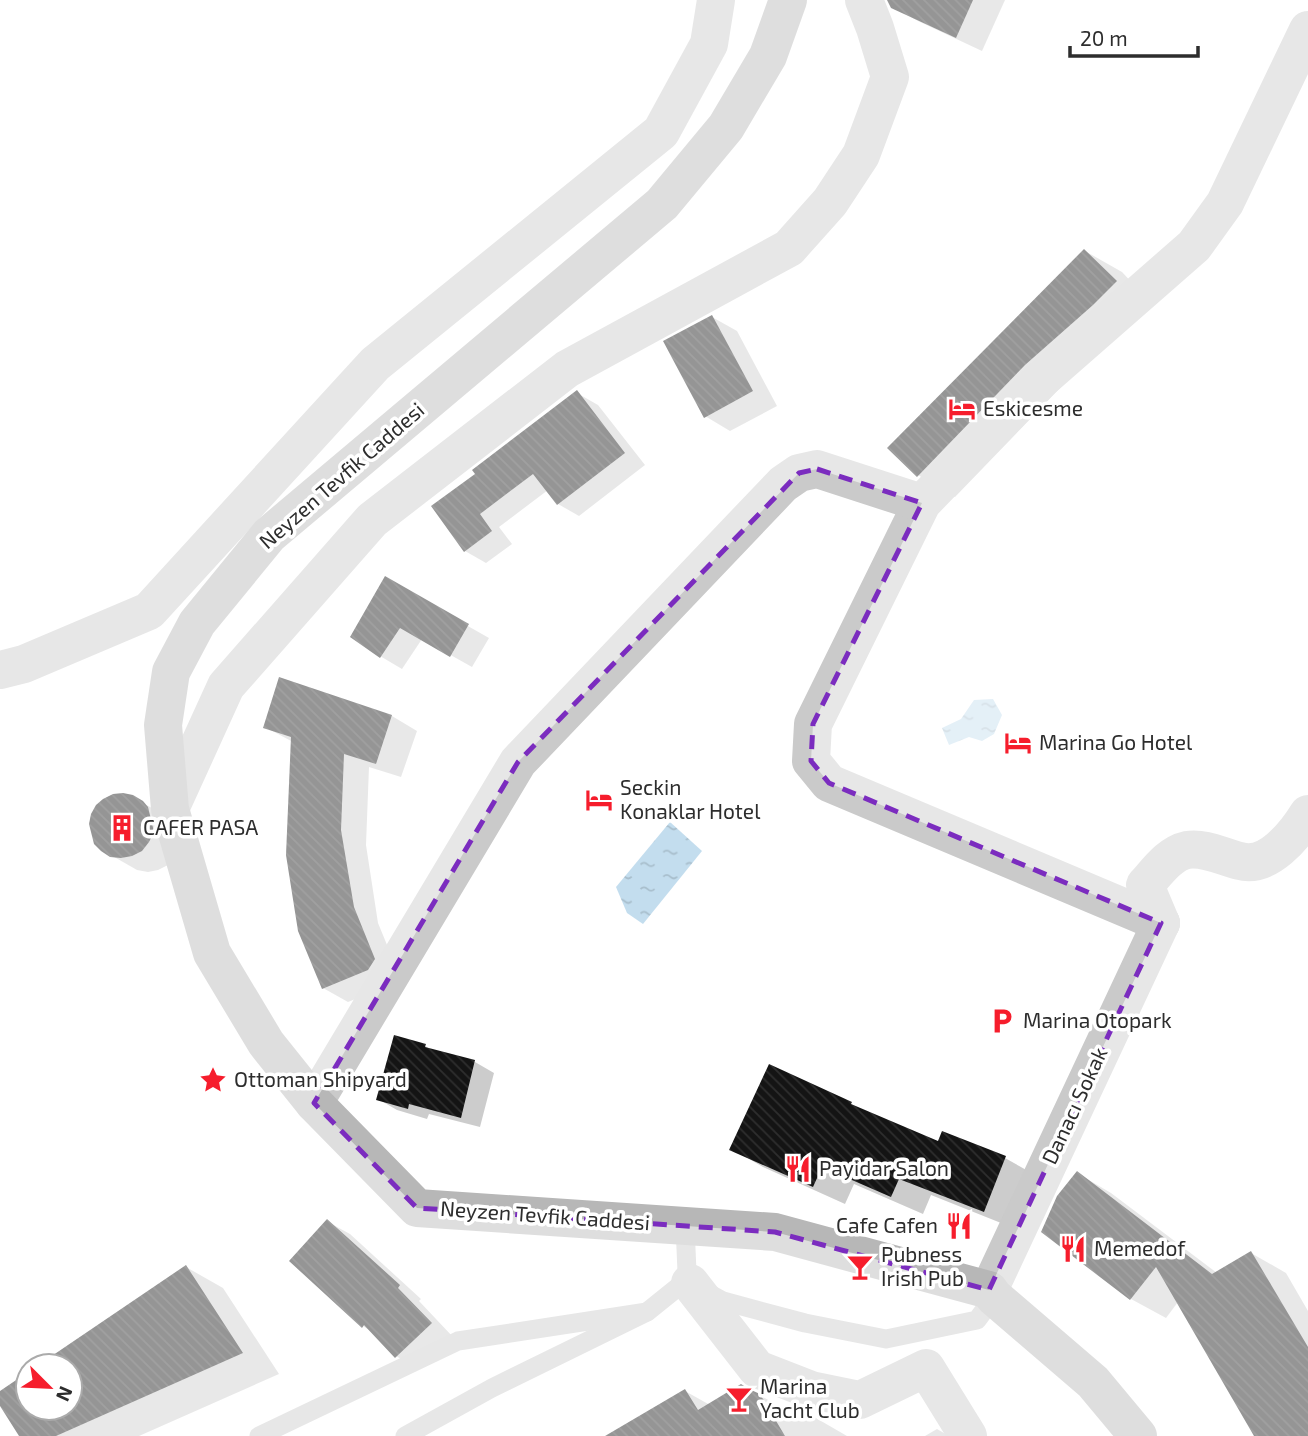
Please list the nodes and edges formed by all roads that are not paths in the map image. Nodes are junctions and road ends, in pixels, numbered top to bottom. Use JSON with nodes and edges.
{"nodes":[{"id":1,"x":716,"y":0,"type":"edge"},
{"id":2,"x":788,"y":0,"type":"edge"},
{"id":3,"x":864,"y":0,"type":"edge"},
{"id":4,"x":1308,"y":30,"type":"edge"},
{"id":5,"x":922,"y":503,"type":"junction"},
{"id":6,"x":0,"y":670,"type":"edge"},
{"id":7,"x":170,"y":809,"type":"junction"},
{"id":8,"x":1308,"y":814,"type":"edge"},
{"id":9,"x":1161,"y":923,"type":"junction"},
{"id":10,"x":314,"y":1103,"type":"junction"},
{"id":11,"x":685,"y":1225,"type":"junction"},
{"id":12,"x":689,"y":1281,"type":"junction"},
{"id":13,"x":992,"y":1294,"type":"junction"},
{"id":14,"x":647,"y":1312,"type":"junction"},
{"id":15,"x":259,"y":1436,"type":"edge"},
{"id":16,"x":405,"y":1436,"type":"edge"},
{"id":17,"x":968,"y":1436,"type":"edge"},
{"id":18,"x":1138,"y":1436,"type":"edge"}],
"edges":[{"from":1,"to":6,"type":"street"},
{"from":2,"to":7,"type":"main road","name":"Neyzen Tevfik Caddesi"},
{"from":3,"to":7,"type":"street"},
{"from":4,"to":5,"type":"street"},
{"from":5,"to":9,"type":"street"},
{"from":5,"to":10,"type":"street"},
{"from":7,"to":10,"type":"main road","name":"Neyzen Tevfik Caddesi"},
{"from":8,"to":9,"type":"street"},
{"from":9,"to":13,"type":"street","name":"Danacı Sokak"},
{"from":10,"to":11,"type":"main road","name":"Neyzen Tevfik Caddesi"},
{"from":11,"to":12,"type":"lane"},
{"from":11,"to":13,"type":"main road","name":"Neyzen Tevfik Caddesi"},
{"from":12,"to":13,"type":"lane"},
{"from":12,"to":14,"type":"lane"},
{"from":12,"to":17,"type":"street"},
{"from":13,"to":18,"type":"main road","name":"Neyzen Tevfik Caddesi"},
{"from":14,"to":15,"type":"lane"},
{"from":14,"to":16,"type":"lane"}]}
